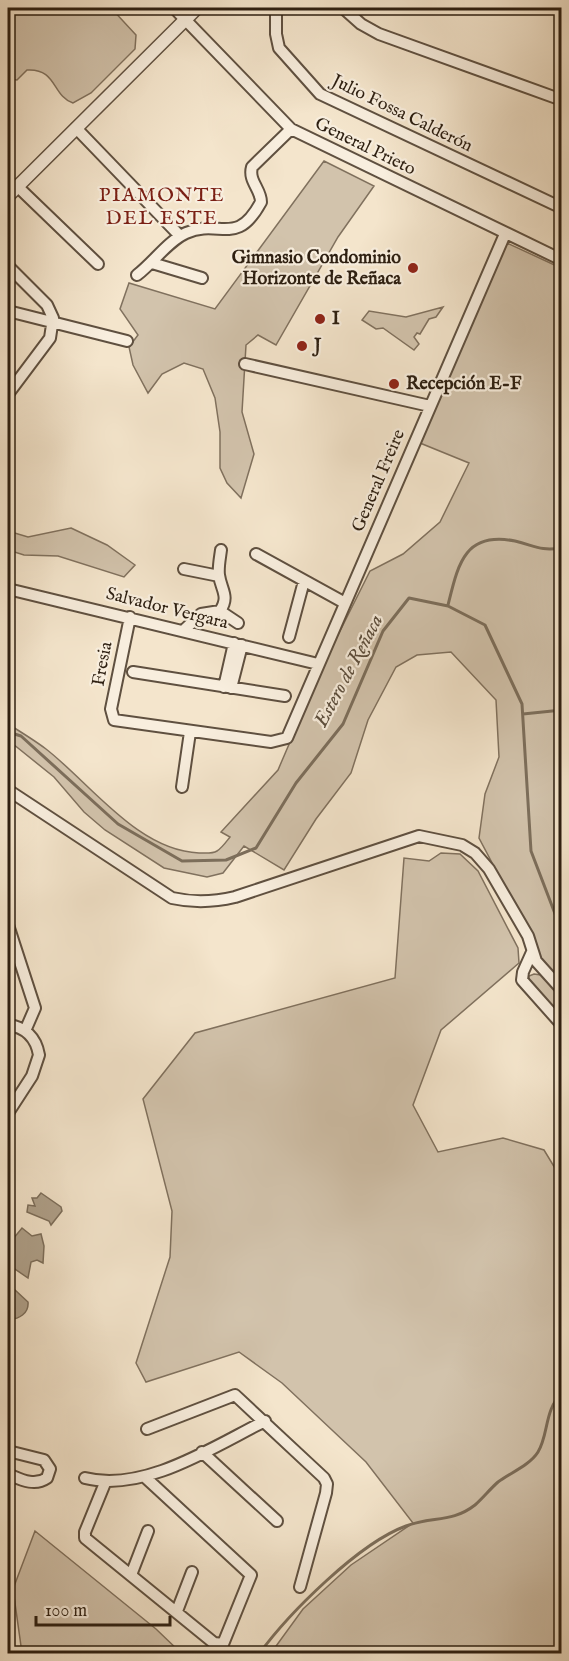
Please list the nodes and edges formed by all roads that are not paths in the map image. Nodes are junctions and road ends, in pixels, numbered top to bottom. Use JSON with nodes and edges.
{"nodes":[{"id":1,"x":174,"y":8,"type":"edge"},
{"id":2,"x":197,"y":8,"type":"edge"},
{"id":3,"x":276,"y":8,"type":"edge"},
{"id":4,"x":343,"y":8,"type":"edge"},
{"id":5,"x":184,"y":21,"type":"junction"},
{"id":6,"x":561,"y":100,"type":"edge"},
{"id":7,"x":76,"y":128,"type":"junction"},
{"id":8,"x":291,"y":129,"type":"junction"},
{"id":9,"x":17,"y":186,"type":"junction"},
{"id":10,"x":8,"y":196,"type":"edge"},
{"id":11,"x":561,"y":208,"type":"edge"},
{"id":12,"x":505,"y":234,"type":"junction"},
{"id":13,"x":180,"y":236,"type":"junction"},
{"id":14,"x":561,"y":260,"type":"edge"},
{"id":15,"x":152,"y":263,"type":"junction"},
{"id":16,"x":98,"y":264,"type":"dead end"},
{"id":17,"x":8,"y":266,"type":"edge"},
{"id":18,"x":137,"y":275,"type":"dead end"},
{"id":19,"x":202,"y":278,"type":"dead end"},
{"id":20,"x":8,"y":311,"type":"edge"},
{"id":21,"x":53,"y":323,"type":"junction"},
{"id":22,"x":127,"y":340,"type":"dead end"},
{"id":23,"x":245,"y":364,"type":"dead end"},
{"id":24,"x":8,"y":394,"type":"edge"},
{"id":25,"x":430,"y":406,"type":"junction"},
{"id":26,"x":221,"y":550,"type":"dead end"},
{"id":27,"x":256,"y":554,"type":"dead end"},
{"id":28,"x":184,"y":569,"type":"dead end"},
{"id":29,"x":219,"y":576,"type":"junction"},
{"id":30,"x":304,"y":581,"type":"junction"},
{"id":31,"x":8,"y":589,"type":"edge"},
{"id":32,"x":345,"y":603,"type":"junction"},
{"id":33,"x":220,"y":611,"type":"junction"},
{"id":34,"x":130,"y":617,"type":"junction"},
{"id":35,"x":238,"y":623,"type":"dead end"},
{"id":36,"x":184,"y":630,"type":"junction"},
{"id":37,"x":289,"y":637,"type":"dead end"},
{"id":38,"x":238,"y":644,"type":"junction"},
{"id":39,"x":318,"y":664,"type":"junction"},
{"id":40,"x":133,"y":672,"type":"dead end"},
{"id":41,"x":227,"y":687,"type":"junction"},
{"id":42,"x":285,"y":696,"type":"dead end"},
{"id":43,"x":190,"y":732,"type":"junction"},
{"id":44,"x":182,"y":787,"type":"dead end"},
{"id":45,"x":8,"y":790,"type":"edge"},
{"id":46,"x":8,"y":925,"type":"edge"},
{"id":47,"x":532,"y":952,"type":"junction"},
{"id":48,"x":13,"y":959,"type":"edge"},
{"id":49,"x":544,"y":970,"type":"junction"},
{"id":50,"x":523,"y":972,"type":"junction"},
{"id":51,"x":561,"y":990,"type":"edge"},
{"id":52,"x":8,"y":1025,"type":"edge"},
{"id":53,"x":561,"y":1025,"type":"edge"},
{"id":54,"x":26,"y":1031,"type":"junction"},
{"id":55,"x":22,"y":1091,"type":"junction"},
{"id":56,"x":8,"y":1094,"type":"edge"},
{"id":57,"x":8,"y":1113,"type":"edge"},
{"id":58,"x":265,"y":1421,"type":"junction"},
{"id":59,"x":147,"y":1429,"type":"dead end"},
{"id":60,"x":8,"y":1451,"type":"edge"},
{"id":61,"x":202,"y":1452,"type":"junction"},
{"id":62,"x":8,"y":1474,"type":"edge"},
{"id":63,"x":85,"y":1478,"type":"dead end"},
{"id":64,"x":146,"y":1478,"type":"junction"},
{"id":65,"x":105,"y":1483,"type":"junction"},
{"id":66,"x":277,"y":1521,"type":"dead end"},
{"id":67,"x":148,"y":1532,"type":"dead end"},
{"id":68,"x":192,"y":1572,"type":"dead end"},
{"id":69,"x":131,"y":1575,"type":"junction"},
{"id":70,"x":300,"y":1587,"type":"dead end"},
{"id":71,"x":177,"y":1611,"type":"junction"}],
"edges":[{"from":1,"to":5,"type":"street","name":"General Prieto"},
{"from":2,"to":5,"type":"street"},
{"from":3,"to":11,"type":"street","name":"Julio Fossa Calderón"},
{"from":4,"to":6,"type":"street"},
{"from":5,"to":7,"type":"street"},
{"from":5,"to":8,"type":"street","name":"General Prieto"},
{"from":7,"to":9,"type":"street"},
{"from":7,"to":13,"type":"street"},
{"from":8,"to":12,"type":"street","name":"General Prieto"},
{"from":8,"to":13,"type":"street"},
{"from":9,"to":10,"type":"street"},
{"from":9,"to":16,"type":"street"},
{"from":12,"to":14,"type":"street","name":"General Prieto"},
{"from":12,"to":25,"type":"street","name":"General Freire"},
{"from":13,"to":15,"type":"street"},
{"from":15,"to":18,"type":"street"},
{"from":15,"to":19,"type":"street"},
{"from":17,"to":21,"type":"street"},
{"from":20,"to":21,"type":"street"},
{"from":21,"to":22,"type":"street"},
{"from":21,"to":24,"type":"street"},
{"from":23,"to":25,"type":"street"},
{"from":25,"to":32,"type":"street","name":"General Freire"},
{"from":26,"to":29,"type":"street"},
{"from":27,"to":30,"type":"street"},
{"from":28,"to":29,"type":"street"},
{"from":29,"to":33,"type":"street"},
{"from":30,"to":32,"type":"street"},
{"from":30,"to":37,"type":"street"},
{"from":31,"to":34,"type":"street","name":"Salvador Vergara"},
{"from":32,"to":39,"type":"street","name":"General Freire"},
{"from":33,"to":35,"type":"street"},
{"from":33,"to":36,"type":"street"},
{"from":34,"to":36,"type":"street","name":"Salvador Vergara"},
{"from":34,"to":43,"type":"street","name":"Fresia"},
{"from":36,"to":38,"type":"street","name":"Salvador Vergara"},
{"from":38,"to":39,"type":"street","name":"Salvador Vergara"},
{"from":38,"to":41,"type":"street"},
{"from":39,"to":43,"type":"street","name":"General Freire"},
{"from":40,"to":41,"type":"street"},
{"from":41,"to":42,"type":"street"},
{"from":43,"to":44,"type":"street"},
{"from":45,"to":47,"type":"street"},
{"from":46,"to":48,"type":"street"},
{"from":47,"to":49,"type":"street"},
{"from":47,"to":50,"type":"street"},
{"from":48,"to":54,"type":"street"},
{"from":49,"to":50,"type":"street"},
{"from":49,"to":51,"type":"street"},
{"from":50,"to":53,"type":"street"},
{"from":52,"to":54,"type":"street"},
{"from":54,"to":55,"type":"street"},
{"from":55,"to":56,"type":"street"},
{"from":55,"to":57,"type":"street"},
{"from":58,"to":59,"type":"street"},
{"from":58,"to":61,"type":"street"},
{"from":58,"to":70,"type":"street"},
{"from":60,"to":62,"type":"street"},
{"from":61,"to":64,"type":"street"},
{"from":61,"to":66,"type":"street"},
{"from":63,"to":65,"type":"street"},
{"from":64,"to":65,"type":"street"},
{"from":64,"to":71,"type":"street"},
{"from":65,"to":69,"type":"street"},
{"from":67,"to":69,"type":"street"},
{"from":68,"to":71,"type":"street"},
{"from":69,"to":71,"type":"street"}]}
